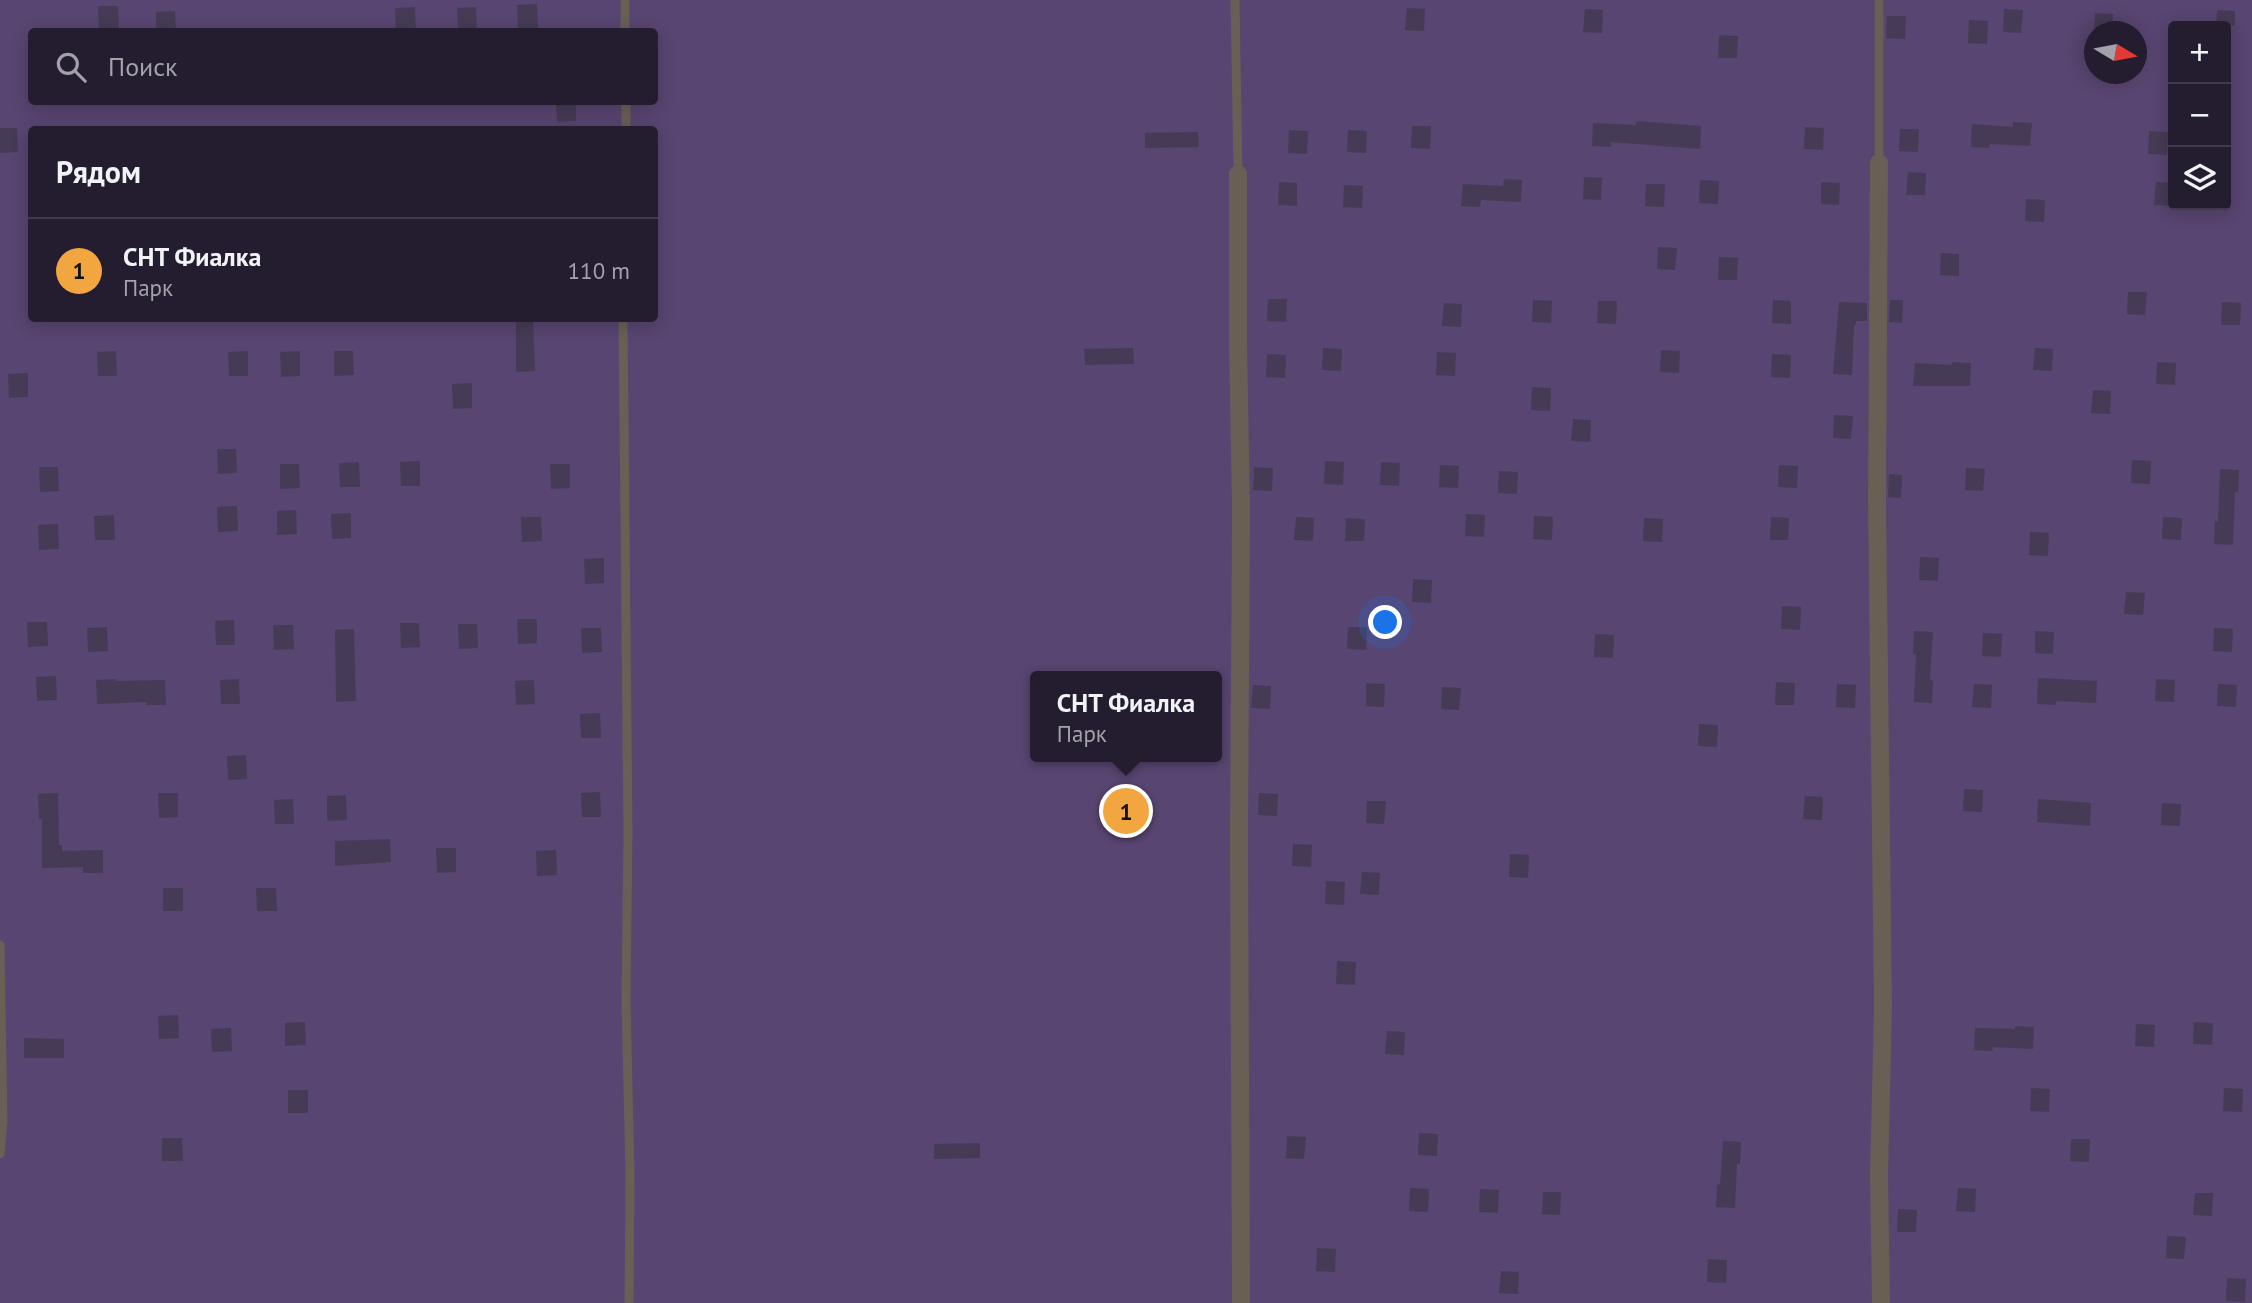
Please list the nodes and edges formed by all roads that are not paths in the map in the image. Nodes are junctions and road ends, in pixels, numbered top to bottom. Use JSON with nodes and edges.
{"nodes":[{"id":1,"x":625,"y":0,"type":"edge"},
{"id":2,"x":1235,"y":0,"type":"edge"},
{"id":3,"x":1879,"y":0,"type":"edge"},
{"id":4,"x":625,"y":28,"type":"edge"},
{"id":5,"x":626,"y":105,"type":"edge"},
{"id":6,"x":626,"y":126,"type":"edge"},
{"id":7,"x":1879,"y":163,"type":"joint"},
{"id":8,"x":1238,"y":174,"type":"joint"},
{"id":9,"x":623,"y":322,"type":"edge"},
{"id":10,"x":0,"y":945,"type":"edge"},
{"id":11,"x":0,"y":1154,"type":"edge"},
{"id":12,"x":629,"y":1303,"type":"edge"},
{"id":13,"x":1241,"y":1303,"type":"edge"},
{"id":14,"x":1881,"y":1303,"type":"edge"}],
"edges":[{"from":1,"to":4,"type":"lane"},
{"from":2,"to":8,"type":"lane"},
{"from":3,"to":7,"type":"lane"},
{"from":5,"to":6,"type":"lane"},
{"from":7,"to":14,"type":"street"},
{"from":8,"to":13,"type":"street"},
{"from":9,"to":12,"type":"lane"},
{"from":10,"to":11,"type":"lane"}]}
